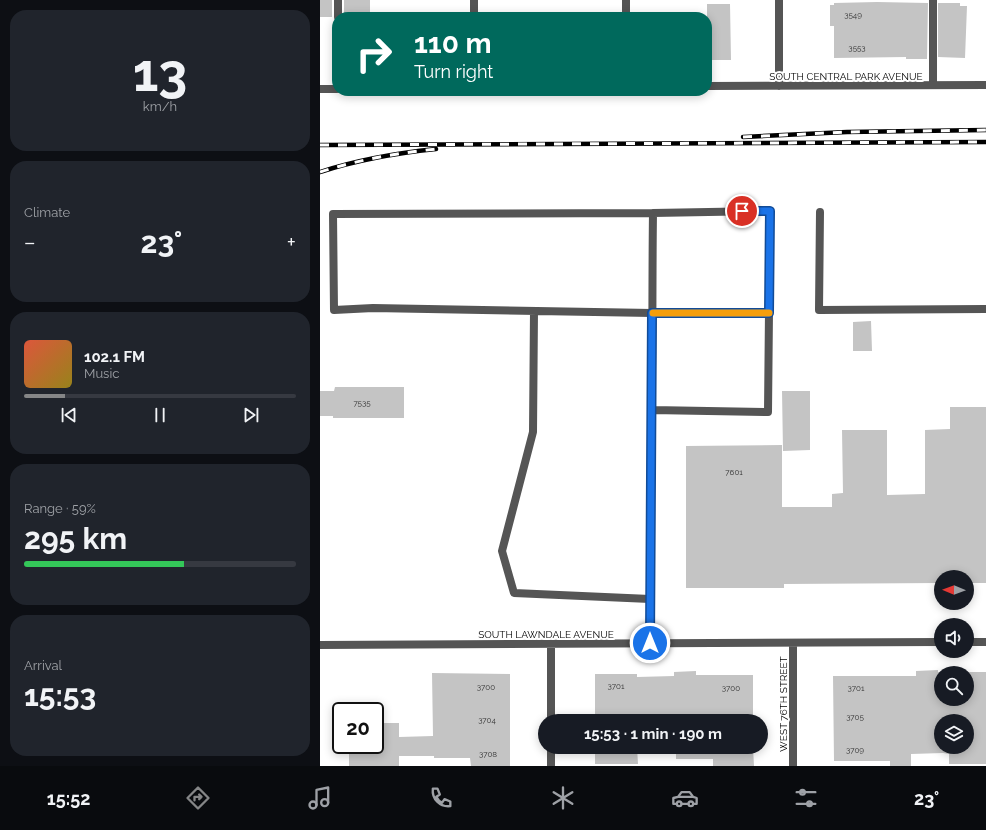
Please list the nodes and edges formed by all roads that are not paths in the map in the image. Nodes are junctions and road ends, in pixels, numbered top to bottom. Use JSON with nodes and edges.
{"nodes":[{"id":1,"x":338,"y":0,"type":"edge"},
{"id":2,"x":474,"y":0,"type":"edge"},
{"id":3,"x":626,"y":0,"type":"edge"},
{"id":4,"x":779,"y":0,"type":"edge"},
{"id":5,"x":933,"y":0,"type":"edge"},
{"id":6,"x":338,"y":12,"type":"edge"},
{"id":7,"x":474,"y":12,"type":"edge"},
{"id":8,"x":626,"y":12,"type":"edge"},
{"id":9,"x":933,"y":85,"type":"junction"},
{"id":10,"x":986,"y":85,"type":"edge"},
{"id":11,"x":712,"y":86,"type":"edge"},
{"id":12,"x":779,"y":86,"type":"junction"},
{"id":13,"x":320,"y":89,"type":"edge"},
{"id":14,"x":332,"y":89,"type":"edge"},
{"id":15,"x":820,"y":212,"type":"dead end"},
{"id":16,"x":653,"y":213,"type":"junction"},
{"id":17,"x":986,"y":309,"type":"edge"},
{"id":18,"x":534,"y":311,"type":"junction"},
{"id":19,"x":652,"y":313,"type":"junction"},
{"id":20,"x":769,"y":313,"type":"junction"},
{"id":21,"x":652,"y":410,"type":"junction"},
{"id":22,"x":650,"y":599,"type":"junction"},
{"id":23,"x":934,"y":642,"type":"edge"},
{"id":24,"x":974,"y":642,"type":"edge"},
{"id":25,"x":986,"y":642,"type":"edge"},
{"id":26,"x":650,"y":643,"type":"junction"},
{"id":27,"x":793,"y":643,"type":"junction"},
{"id":28,"x":551,"y":644,"type":"junction"},
{"id":29,"x":320,"y":645,"type":"edge"},
{"id":30,"x":551,"y":714,"type":"edge"},
{"id":31,"x":551,"y":754,"type":"edge"},
{"id":32,"x":551,"y":766,"type":"edge"},
{"id":33,"x":793,"y":766,"type":"edge"}],
"edges":[{"from":1,"to":6,"type":"street"},
{"from":2,"to":7,"type":"street"},
{"from":3,"to":8,"type":"street"},
{"from":4,"to":12,"type":"street"},
{"from":5,"to":9,"type":"street"},
{"from":9,"to":10,"type":"street","name":"SOUTH CENTRAL PARK AVENUE"},
{"from":9,"to":12,"type":"street","name":"SOUTH CENTRAL PARK AVENUE"},
{"from":11,"to":12,"type":"street","name":"SOUTH CENTRAL PARK AVENUE"},
{"from":13,"to":14,"type":"street"},
{"from":15,"to":17,"type":"street"},
{"from":16,"to":18,"type":"street"},
{"from":16,"to":19,"type":"street"},
{"from":16,"to":20,"type":"street"},
{"from":18,"to":19,"type":"street"},
{"from":18,"to":22,"type":"street"},
{"from":19,"to":20,"type":"street"},
{"from":19,"to":21,"type":"street"},
{"from":20,"to":21,"type":"street"},
{"from":21,"to":22,"type":"street"},
{"from":22,"to":26,"type":"street"},
{"from":23,"to":27,"type":"street","name":"SOUTH LAWNDALE AVENUE"},
{"from":24,"to":25,"type":"street"},
{"from":26,"to":27,"type":"street","name":"SOUTH LAWNDALE AVENUE"},
{"from":26,"to":28,"type":"street","name":"SOUTH LAWNDALE AVENUE"},
{"from":27,"to":33,"type":"street","name":"WEST 76TH STREET"},
{"from":28,"to":29,"type":"street","name":"SOUTH LAWNDALE AVENUE"},
{"from":28,"to":30,"type":"street"},
{"from":31,"to":32,"type":"street"}]}
